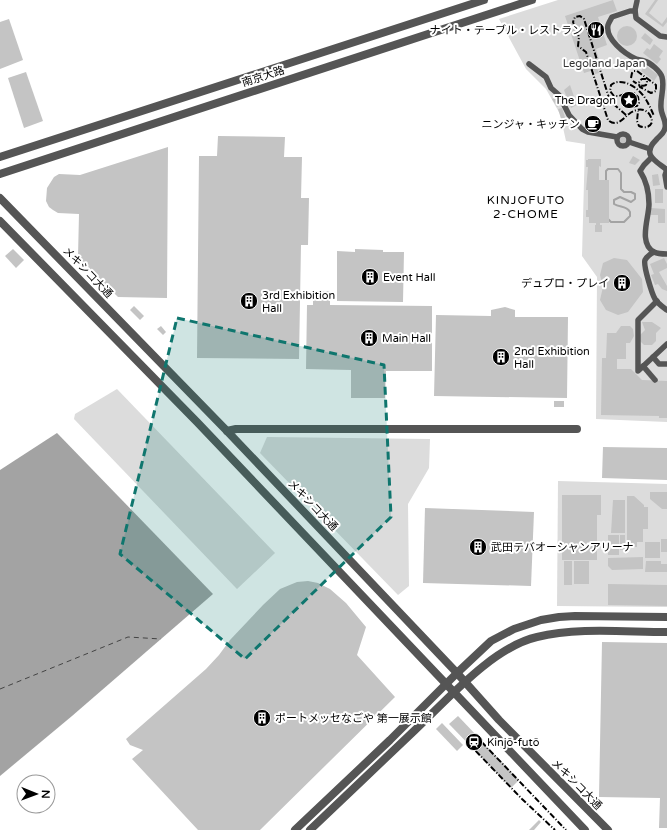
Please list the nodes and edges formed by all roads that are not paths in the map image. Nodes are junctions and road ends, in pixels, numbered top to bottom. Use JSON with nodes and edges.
{"nodes":[{"id":1,"x":484,"y":0,"type":"edge"},
{"id":2,"x":532,"y":0,"type":"edge"},
{"id":3,"x":637,"y":1,"type":"edge"},
{"id":4,"x":635,"y":11,"type":"junction"},
{"id":5,"x":667,"y":37,"type":"edge"},
{"id":6,"x":529,"y":64,"type":"dead end"},
{"id":7,"x":617,"y":138,"type":"junction"},
{"id":8,"x":630,"y":142,"type":"junction"},
{"id":9,"x":650,"y":149,"type":"junction"},
{"id":10,"x":0,"y":157,"type":"edge"},
{"id":11,"x":651,"y":158,"type":"junction"},
{"id":12,"x":667,"y":170,"type":"edge"},
{"id":13,"x":0,"y":174,"type":"edge"},
{"id":14,"x":667,"y":187,"type":"edge"},
{"id":15,"x":0,"y":198,"type":"edge"},
{"id":16,"x":0,"y":220,"type":"edge"},
{"id":17,"x":654,"y":252,"type":"junction"},
{"id":18,"x":667,"y":254,"type":"edge"},
{"id":19,"x":657,"y":301,"type":"junction"},
{"id":20,"x":667,"y":310,"type":"edge"},
{"id":21,"x":667,"y":344,"type":"edge"},
{"id":22,"x":653,"y":357,"type":"junction"},
{"id":23,"x":667,"y":364,"type":"edge"},
{"id":24,"x":643,"y":366,"type":"junction"},
{"id":25,"x":655,"y":380,"type":"dead end"},
{"id":26,"x":577,"y":429,"type":"dead end"},
{"id":27,"x":227,"y":431,"type":"junction"},
{"id":28,"x":667,"y":617,"type":"edge"},
{"id":29,"x":667,"y":632,"type":"edge"},
{"id":30,"x":457,"y":673,"type":"junction"},
{"id":31,"x":465,"y":683,"type":"junction"},
{"id":32,"x":447,"y":684,"type":"junction"},
{"id":33,"x":454,"y":693,"type":"junction"},
{"id":34,"x":295,"y":830,"type":"edge"},
{"id":35,"x":310,"y":830,"type":"edge"},
{"id":36,"x":585,"y":830,"type":"edge"},
{"id":37,"x":608,"y":830,"type":"edge"}],
"edges":[{"from":1,"to":10,"type":"street","name":"南京大路"},
{"from":2,"to":13,"type":"street","name":"南京大路"},
{"from":3,"to":4,"type":"street"},
{"from":4,"to":5,"type":"street"},
{"from":4,"to":9,"type":"street"},
{"from":6,"to":7,"type":"street"},
{"from":7,"to":8,"type":"street"},
{"from":7,"to":8,"type":"street"},
{"from":8,"to":9,"type":"street"},
{"from":9,"to":11,"type":"street"},
{"from":11,"to":12,"type":"street"},
{"from":11,"to":17,"type":"street"},
{"from":12,"to":14,"type":"street"},
{"from":15,"to":27,"type":"street","name":"メキシコ大通"},
{"from":16,"to":32,"type":"street"},
{"from":17,"to":18,"type":"street"},
{"from":17,"to":19,"type":"street"},
{"from":19,"to":20,"type":"street"},
{"from":19,"to":24,"type":"street"},
{"from":21,"to":22,"type":"street"},
{"from":22,"to":23,"type":"street"},
{"from":22,"to":24,"type":"street"},
{"from":24,"to":25,"type":"street"},
{"from":26,"to":27,"type":"street"},
{"from":27,"to":30,"type":"street","name":"メキシコ大通"},
{"from":28,"to":30,"type":"street"},
{"from":29,"to":31,"type":"street"},
{"from":30,"to":31,"type":"street","name":"メキシコ大通"},
{"from":30,"to":32,"type":"street"},
{"from":31,"to":33,"type":"street"},
{"from":31,"to":37,"type":"street","name":"メキシコ大通"},
{"from":32,"to":33,"type":"street"},
{"from":32,"to":34,"type":"street"},
{"from":33,"to":35,"type":"street"},
{"from":33,"to":36,"type":"street"}]}
